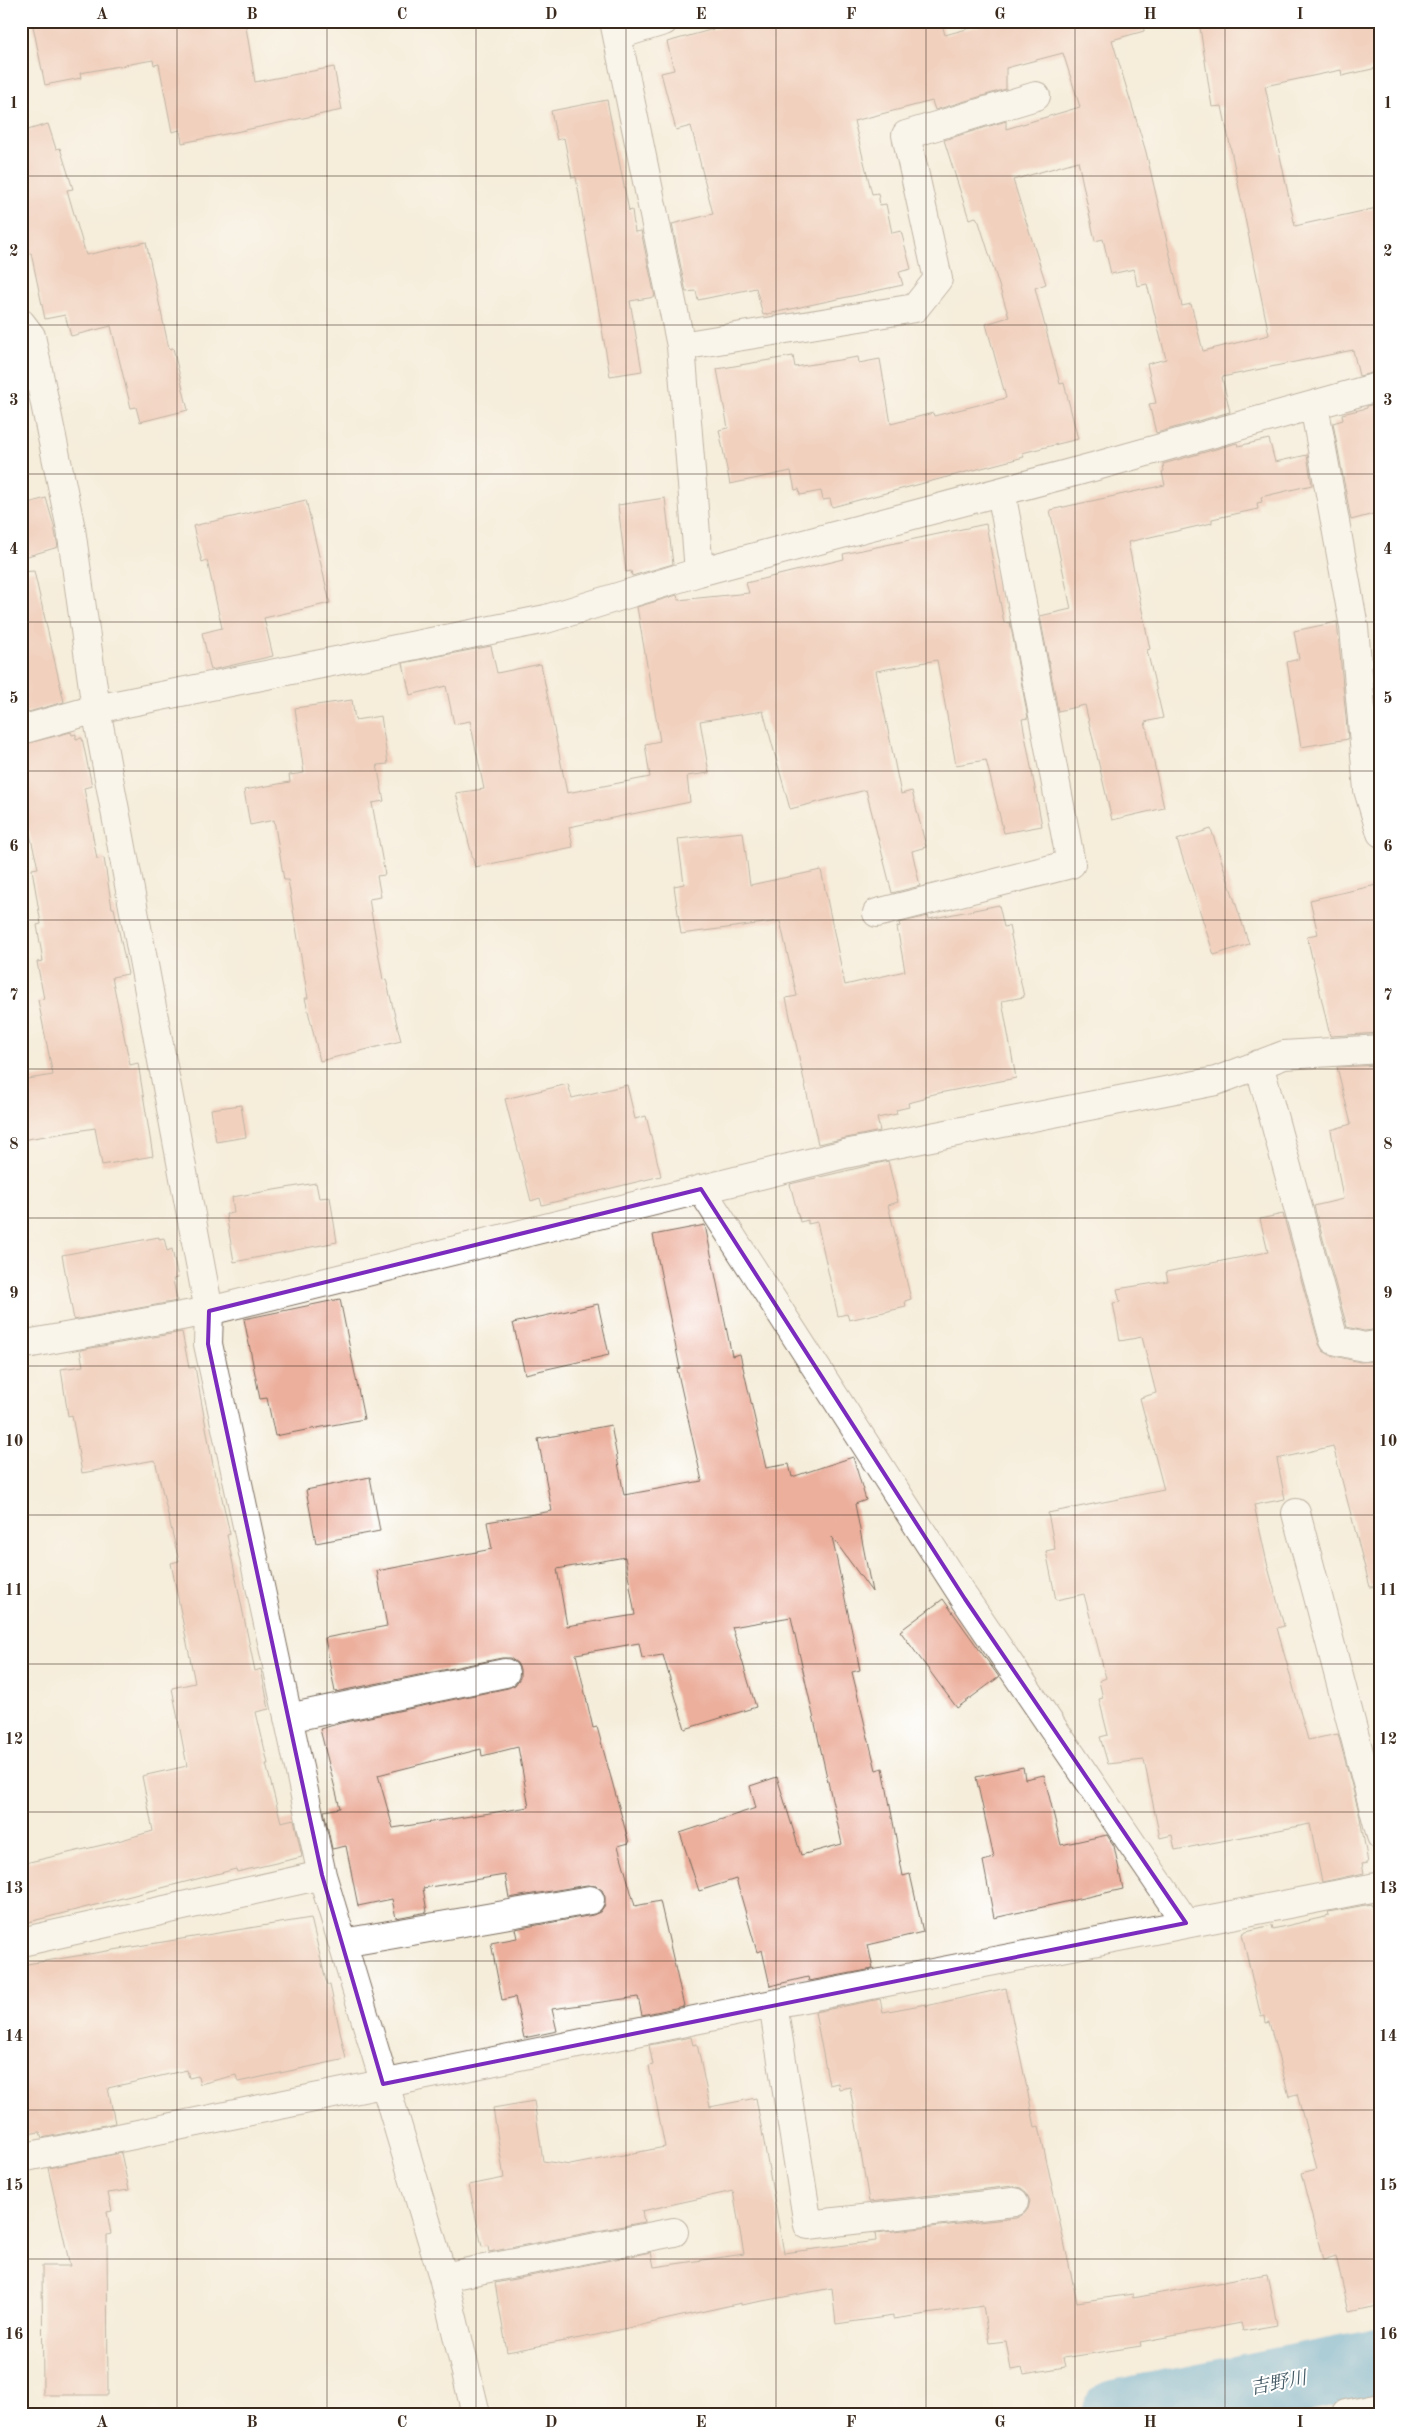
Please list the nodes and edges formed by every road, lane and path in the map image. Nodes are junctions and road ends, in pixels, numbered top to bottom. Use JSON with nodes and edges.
{"nodes":[{"id":1,"x":664,"y":21,"type":"edge"},
{"id":2,"x":616,"y":28,"type":"edge"},
{"id":3,"x":1036,"y":96,"type":"dead end"},
{"id":4,"x":21,"y":323,"type":"edge"},
{"id":5,"x":681,"y":346,"type":"junction"},
{"id":6,"x":1381,"y":386,"type":"edge"},
{"id":7,"x":1314,"y":405,"type":"junction"},
{"id":8,"x":1001,"y":492,"type":"junction"},
{"id":9,"x":699,"y":572,"type":"junction"},
{"id":10,"x":96,"y":709,"type":"junction"},
{"id":11,"x":21,"y":730,"type":"edge"},
{"id":12,"x":1381,"y":832,"type":"edge"},
{"id":13,"x":876,"y":913,"type":"dead end"},
{"id":14,"x":1381,"y":1049,"type":"edge"},
{"id":15,"x":1259,"y":1064,"type":"junction"},
{"id":16,"x":701,"y":1190,"type":"junction"},
{"id":17,"x":209,"y":1311,"type":"junction"},
{"id":18,"x":1381,"y":1344,"type":"edge"},
{"id":19,"x":21,"y":1345,"type":"edge"},
{"id":20,"x":1296,"y":1513,"type":"dead end"},
{"id":21,"x":505,"y":1673,"type":"dead end"},
{"id":22,"x":288,"y":1718,"type":"junction"},
{"id":23,"x":1381,"y":1836,"type":"edge"},
{"id":24,"x":322,"y":1875,"type":"junction"},
{"id":25,"x":1381,"y":1886,"type":"edge"},
{"id":26,"x":590,"y":1900,"type":"dead end"},
{"id":27,"x":1186,"y":1923,"type":"junction"},
{"id":28,"x":21,"y":1942,"type":"edge"},
{"id":29,"x":344,"y":1943,"type":"junction"},
{"id":30,"x":773,"y":2004,"type":"junction"},
{"id":31,"x":383,"y":2084,"type":"junction"},
{"id":32,"x":21,"y":2158,"type":"edge"},
{"id":33,"x":1014,"y":2202,"type":"dead end"},
{"id":34,"x":674,"y":2232,"type":"dead end"},
{"id":35,"x":443,"y":2277,"type":"junction"},
{"id":36,"x":1381,"y":2407,"type":"edge"},
{"id":37,"x":476,"y":2414,"type":"edge"},
{"id":38,"x":1346,"y":2414,"type":"edge"}],
"edges":[{"from":1,"to":2,"type":"street"},
{"from":2,"to":5,"type":"street"},
{"from":3,"to":5,"type":"street"},
{"from":4,"to":10,"type":"street"},
{"from":5,"to":9,"type":"street"},
{"from":6,"to":7,"type":"street"},
{"from":7,"to":8,"type":"street"},
{"from":7,"to":12,"type":"street"},
{"from":8,"to":9,"type":"street"},
{"from":8,"to":13,"type":"street"},
{"from":9,"to":10,"type":"street"},
{"from":10,"to":11,"type":"street"},
{"from":10,"to":17,"type":"street"},
{"from":14,"to":15,"type":"street"},
{"from":15,"to":16,"type":"street"},
{"from":15,"to":18,"type":"street"},
{"from":16,"to":17,"type":"street"},
{"from":16,"to":27,"type":"street"},
{"from":17,"to":19,"type":"street"},
{"from":17,"to":22,"type":"street"},
{"from":20,"to":23,"type":"street"},
{"from":21,"to":22,"type":"street"},
{"from":22,"to":24,"type":"street"},
{"from":24,"to":28,"type":"street"},
{"from":24,"to":29,"type":"street"},
{"from":25,"to":27,"type":"street"},
{"from":26,"to":29,"type":"street"},
{"from":27,"to":30,"type":"street"},
{"from":29,"to":31,"type":"street"},
{"from":30,"to":31,"type":"street"},
{"from":30,"to":33,"type":"street"},
{"from":31,"to":32,"type":"street"},
{"from":31,"to":35,"type":"street"},
{"from":34,"to":35,"type":"street"},
{"from":35,"to":37,"type":"street"},
{"from":36,"to":38,"type":"street"}]}
